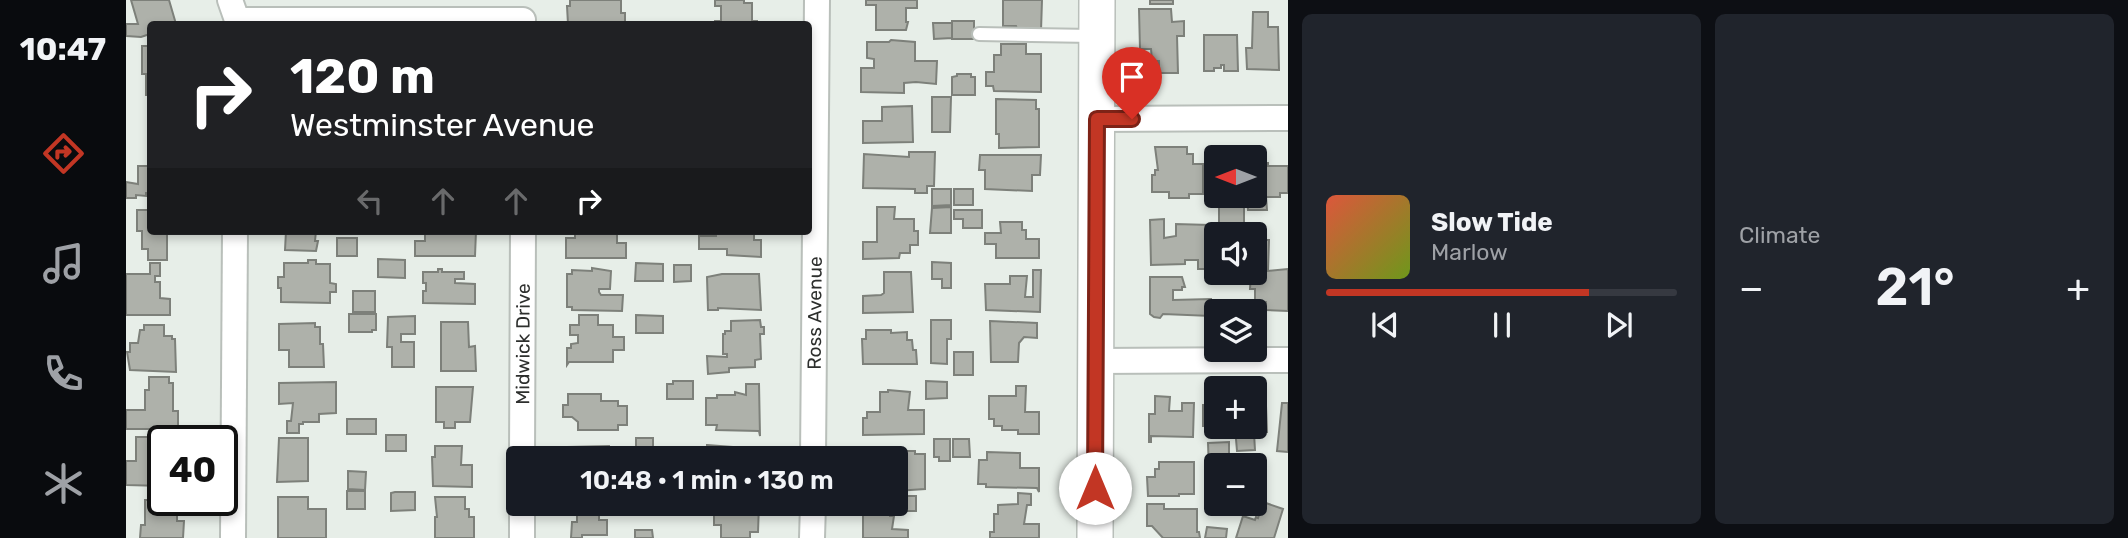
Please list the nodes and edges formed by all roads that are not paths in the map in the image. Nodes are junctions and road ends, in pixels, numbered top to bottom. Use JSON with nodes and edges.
{"nodes":[{"id":1,"x":817,"y":0,"type":"edge"},
{"id":2,"x":1097,"y":0,"type":"edge"},
{"id":3,"x":234,"y":15,"type":"edge"},
{"id":4,"x":523,"y":15,"type":"edge"},
{"id":5,"x":979,"y":34,"type":"dead end"},
{"id":6,"x":1097,"y":37,"type":"junction"},
{"id":7,"x":1288,"y":118,"type":"edge"},
{"id":8,"x":1097,"y":119,"type":"junction"},
{"id":9,"x":235,"y":235,"type":"edge"},
{"id":10,"x":523,"y":235,"type":"edge"},
{"id":11,"x":1288,"y":360,"type":"edge"},
{"id":12,"x":1096,"y":361,"type":"junction"},
{"id":13,"x":522,"y":446,"type":"edge"},
{"id":14,"x":813,"y":446,"type":"edge"},
{"id":15,"x":522,"y":516,"type":"edge"},
{"id":16,"x":813,"y":516,"type":"edge"},
{"id":17,"x":233,"y":538,"type":"edge"},
{"id":18,"x":522,"y":538,"type":"edge"},
{"id":19,"x":812,"y":538,"type":"edge"},
{"id":20,"x":1095,"y":538,"type":"edge"}],
"edges":[{"from":1,"to":14,"type":"street","name":"Ross Avenue"},
{"from":2,"to":6,"type":"street"},
{"from":3,"to":4,"type":"street"},
{"from":5,"to":6,"type":"lane"},
{"from":6,"to":8,"type":"street"},
{"from":7,"to":8,"type":"street"},
{"from":8,"to":12,"type":"street"},
{"from":9,"to":17,"type":"street"},
{"from":10,"to":13,"type":"street","name":"Midwick Drive"},
{"from":11,"to":12,"type":"street"},
{"from":12,"to":20,"type":"street"},
{"from":15,"to":18,"type":"street"},
{"from":16,"to":19,"type":"street"}]}
